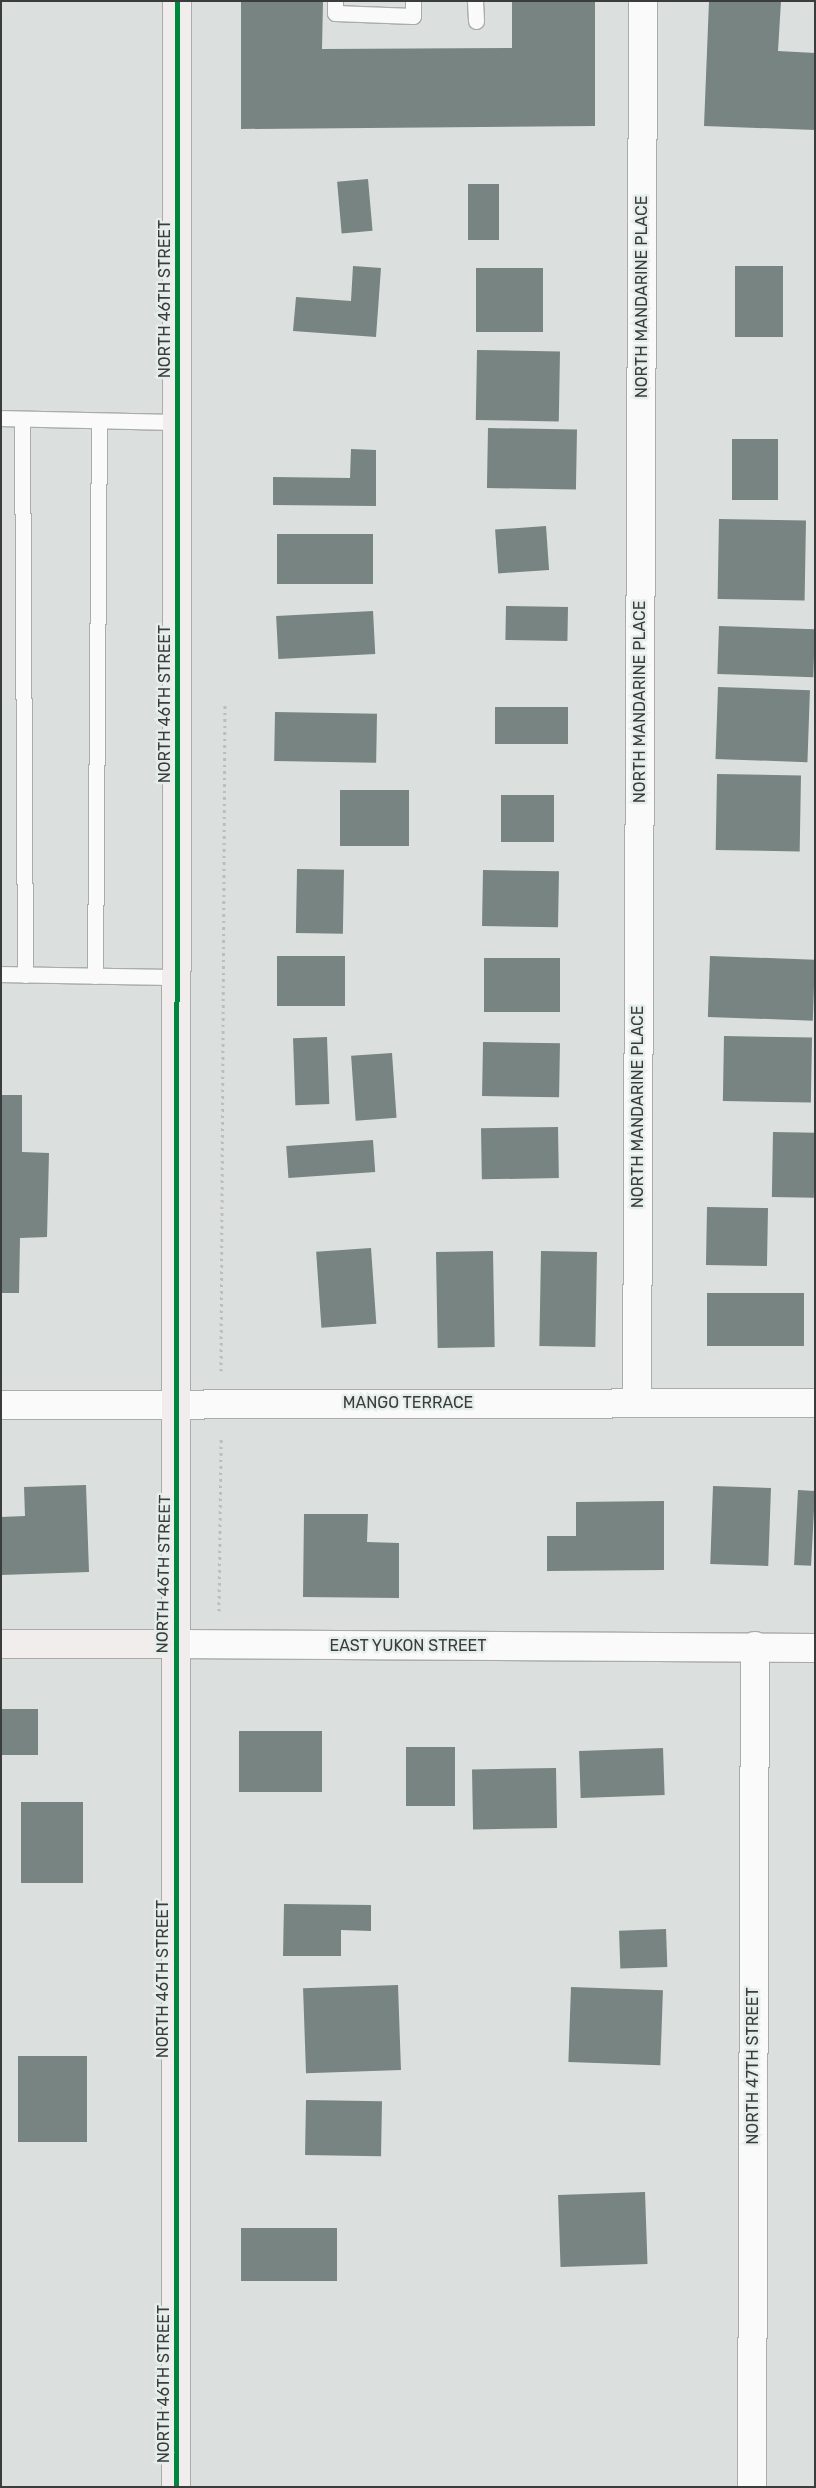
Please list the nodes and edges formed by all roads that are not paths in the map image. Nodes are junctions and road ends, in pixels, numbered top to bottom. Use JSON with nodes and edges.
{"nodes":[{"id":1,"x":177,"y":1,"type":"edge"},
{"id":2,"x":334,"y":1,"type":"edge"},
{"id":3,"x":413,"y":1,"type":"edge"},
{"id":4,"x":475,"y":1,"type":"edge"},
{"id":5,"x":643,"y":1,"type":"edge"},
{"id":6,"x":476,"y":21,"type":"dead end"},
{"id":7,"x":1,"y":418,"type":"edge"},
{"id":8,"x":22,"y":419,"type":"junction"},
{"id":9,"x":99,"y":421,"type":"junction"},
{"id":10,"x":178,"y":422,"type":"junction"},
{"id":11,"x":1,"y":974,"type":"edge"},
{"id":12,"x":25,"y":974,"type":"junction"},
{"id":13,"x":95,"y":976,"type":"junction"},
{"id":14,"x":178,"y":977,"type":"junction"},
{"id":15,"x":637,"y":1403,"type":"junction"},
{"id":16,"x":815,"y":1403,"type":"edge"},
{"id":17,"x":1,"y":1404,"type":"edge"},
{"id":18,"x":179,"y":1405,"type":"junction"},
{"id":19,"x":1,"y":1644,"type":"edge"},
{"id":20,"x":176,"y":1644,"type":"junction"},
{"id":21,"x":755,"y":1646,"type":"junction"},
{"id":22,"x":815,"y":1648,"type":"edge"},
{"id":23,"x":176,"y":2487,"type":"edge"},
{"id":24,"x":752,"y":2487,"type":"edge"}],
"edges":[{"from":1,"to":10,"type":"street","name":"NORTH 46TH STREET"},
{"from":2,"to":3,"type":"lane"},
{"from":4,"to":6,"type":"lane"},
{"from":5,"to":15,"type":"street","name":"NORTH MANDARINE PLACE"},
{"from":7,"to":8,"type":"lane"},
{"from":8,"to":9,"type":"lane"},
{"from":8,"to":12,"type":"lane"},
{"from":9,"to":10,"type":"lane"},
{"from":9,"to":13,"type":"lane"},
{"from":10,"to":14,"type":"street","name":"NORTH 46TH STREET"},
{"from":11,"to":12,"type":"lane"},
{"from":12,"to":13,"type":"lane"},
{"from":13,"to":14,"type":"lane"},
{"from":14,"to":18,"type":"street","name":"NORTH 46TH STREET"},
{"from":15,"to":16,"type":"street","name":"MANGO TERRACE"},
{"from":15,"to":18,"type":"street","name":"MANGO TERRACE"},
{"from":17,"to":18,"type":"street","name":"MANGO TERRACE"},
{"from":18,"to":20,"type":"street","name":"NORTH 46TH STREET"},
{"from":19,"to":20,"type":"street","name":"EAST YUKON STREET"},
{"from":20,"to":21,"type":"street","name":"EAST YUKON STREET"},
{"from":20,"to":23,"type":"street","name":"NORTH 46TH STREET"},
{"from":21,"to":22,"type":"street","name":"EAST YUKON STREET"},
{"from":21,"to":24,"type":"street","name":"NORTH 47TH STREET"}]}
